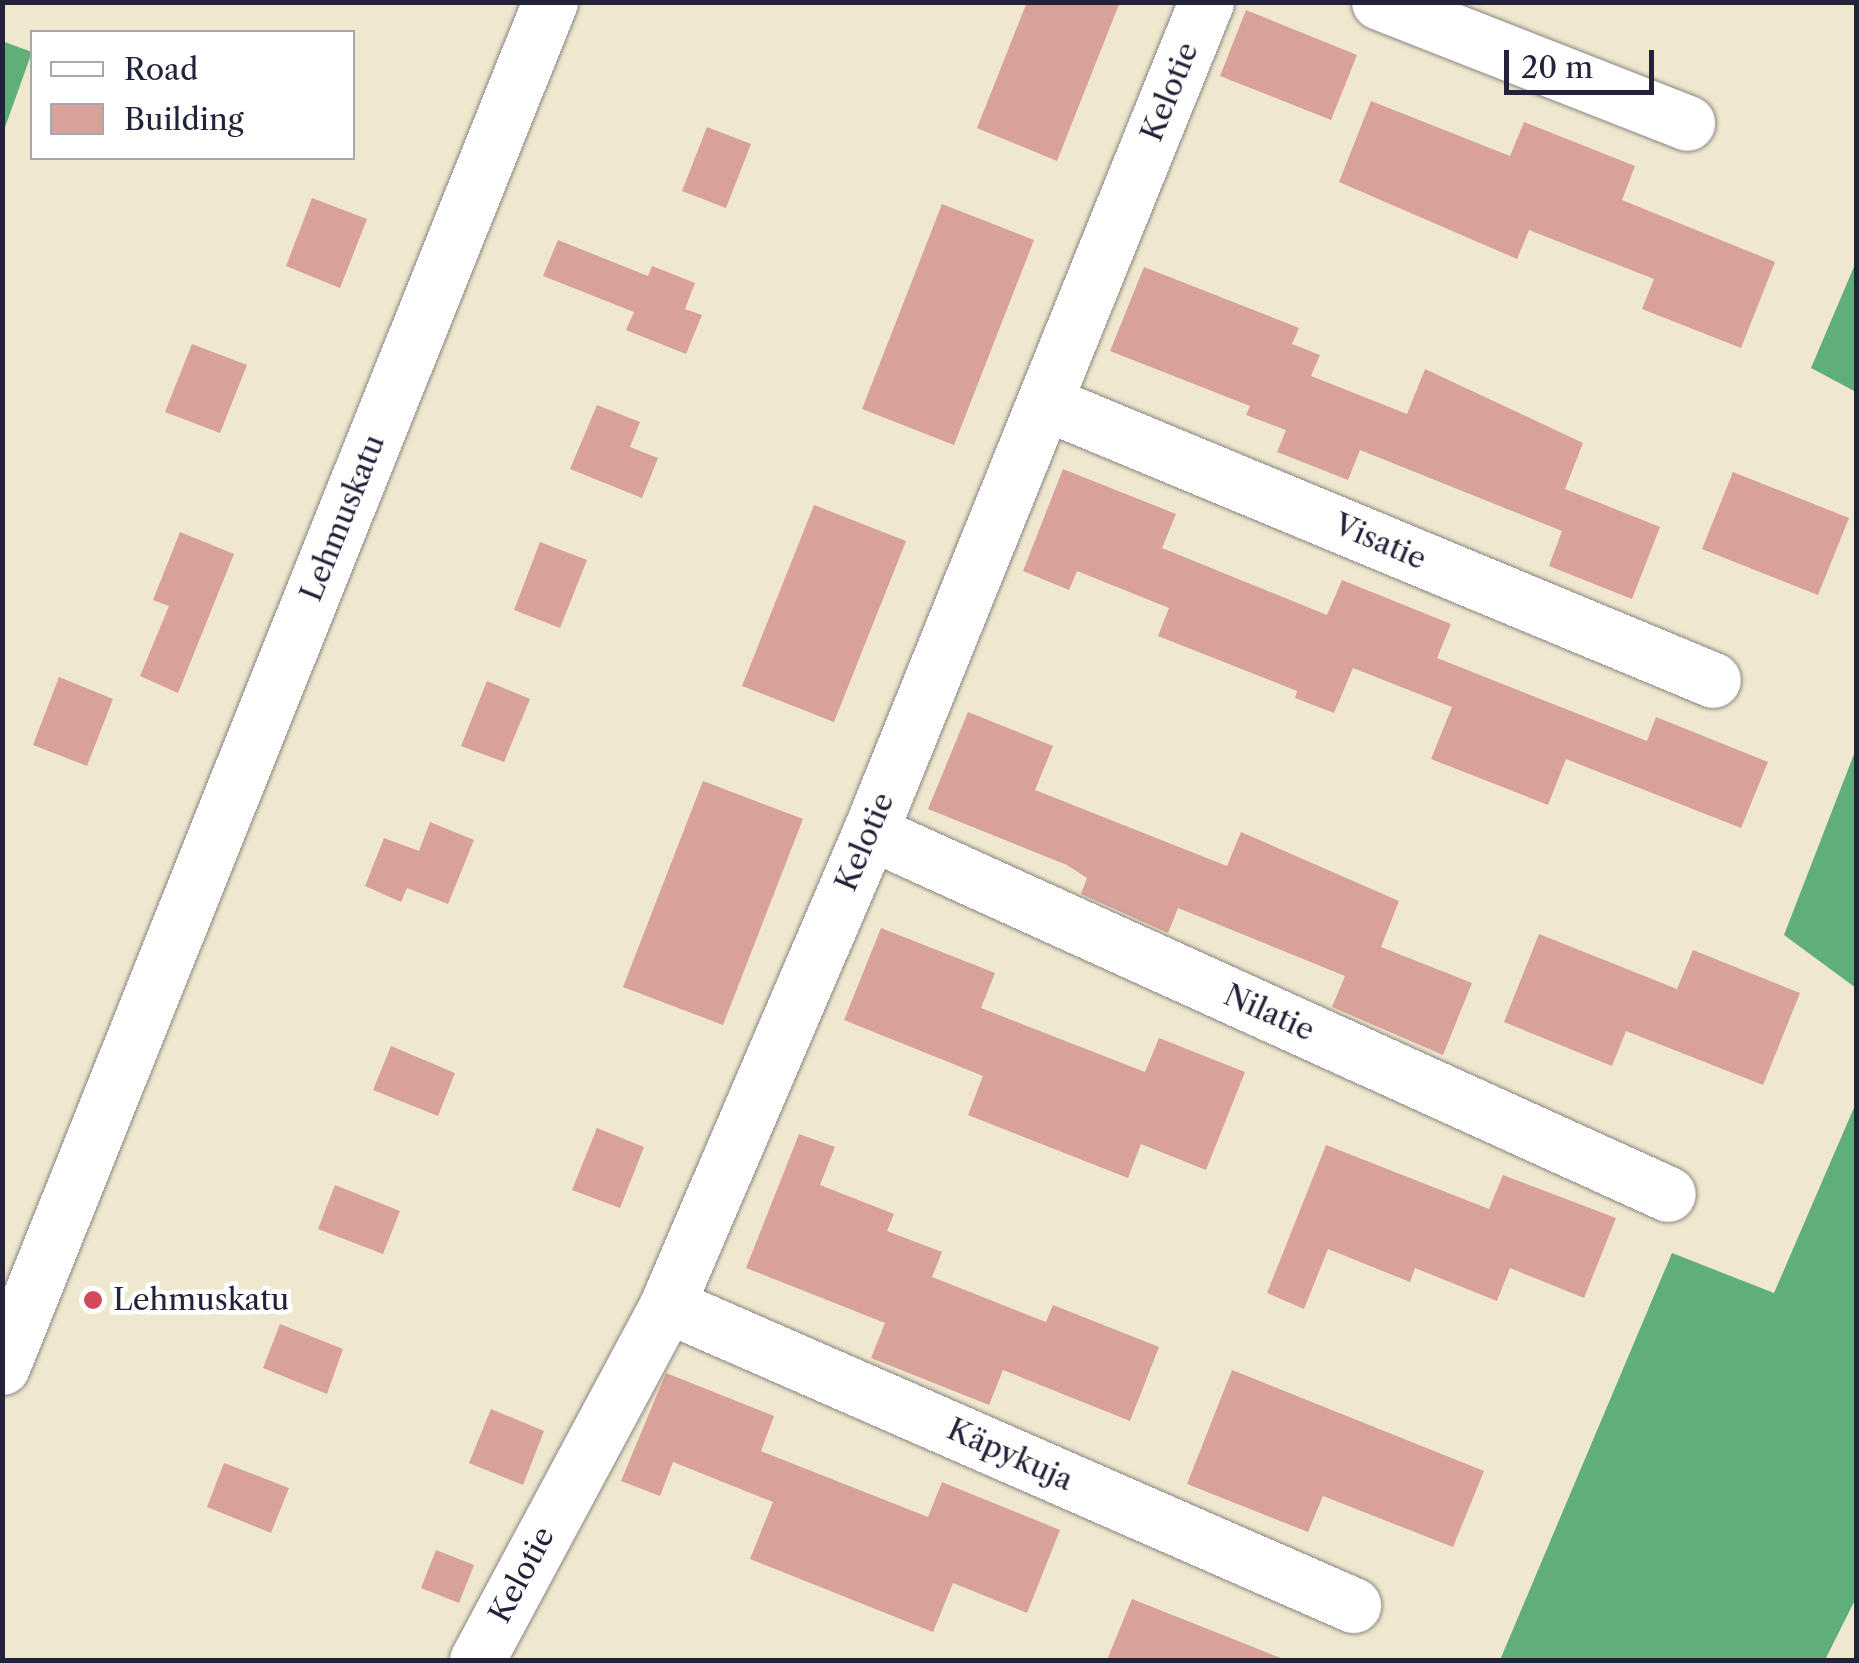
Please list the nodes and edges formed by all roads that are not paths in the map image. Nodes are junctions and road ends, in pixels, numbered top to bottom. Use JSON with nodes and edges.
{"nodes":[{"id":1,"x":550,"y":2,"type":"edge"},
{"id":2,"x":1206,"y":2,"type":"edge"},
{"id":3,"x":1379,"y":2,"type":"edge"},
{"id":4,"x":1686,"y":123,"type":"dead end"},
{"id":5,"x":1046,"y":403,"type":"junction"},
{"id":6,"x":1713,"y":680,"type":"dead end"},
{"id":7,"x":870,"y":832,"type":"junction"},
{"id":8,"x":1668,"y":1194,"type":"dead end"},
{"id":9,"x":667,"y":1305,"type":"junction"},
{"id":10,"x":2,"y":1368,"type":"edge"},
{"id":11,"x":1353,"y":1605,"type":"dead end"},
{"id":12,"x":477,"y":1660,"type":"edge"}],
"edges":[{"from":1,"to":10,"type":"street","name":"Lehmuskatu"},
{"from":2,"to":5,"type":"street","name":"Kelotie"},
{"from":3,"to":4,"type":"street"},
{"from":5,"to":6,"type":"street","name":"Visatie"},
{"from":5,"to":7,"type":"street","name":"Kelotie"},
{"from":7,"to":8,"type":"street","name":"Nilatie"},
{"from":7,"to":9,"type":"street","name":"Kelotie"},
{"from":9,"to":11,"type":"street","name":"Käpykuja"},
{"from":9,"to":12,"type":"street","name":"Kelotie"}]}
